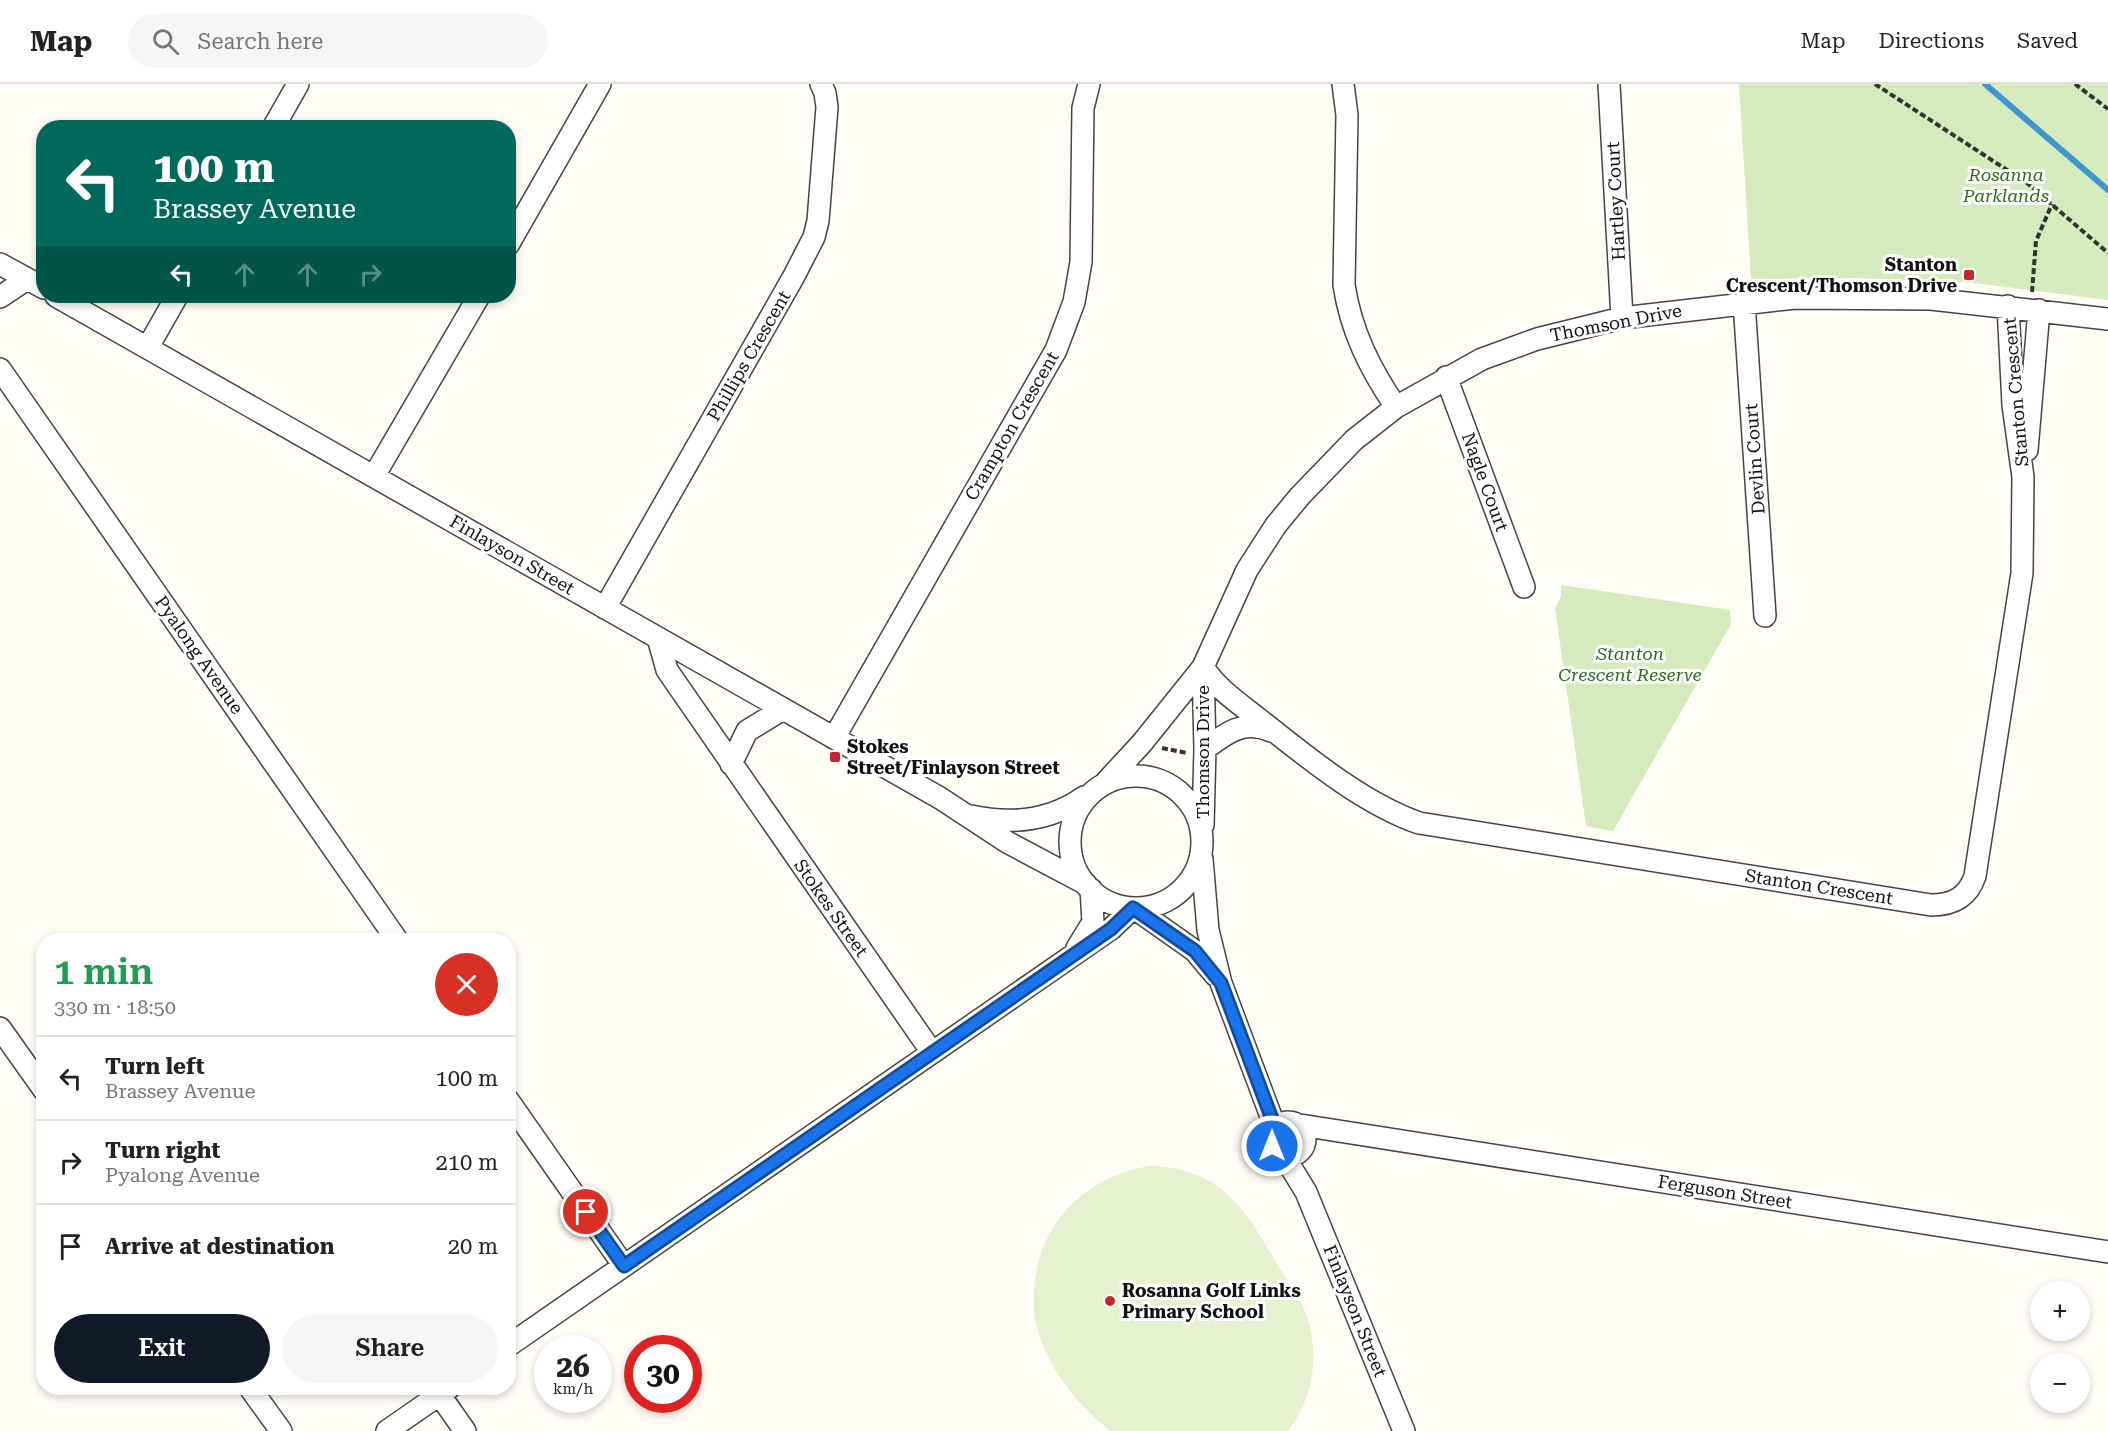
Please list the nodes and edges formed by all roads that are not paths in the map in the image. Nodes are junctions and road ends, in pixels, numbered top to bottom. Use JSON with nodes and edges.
{"nodes":[{"id":1,"x":298,"y":84,"type":"edge"},
{"id":2,"x":600,"y":84,"type":"edge"},
{"id":3,"x":821,"y":84,"type":"edge"},
{"id":4,"x":1089,"y":84,"type":"edge"},
{"id":5,"x":1343,"y":84,"type":"edge"},
{"id":6,"x":1609,"y":84,"type":"edge"},
{"id":7,"x":278,"y":120,"type":"edge"},
{"id":8,"x":516,"y":231,"type":"edge"},
{"id":9,"x":0,"y":264,"type":"edge"},
{"id":10,"x":35,"y":284,"type":"edge"},
{"id":11,"x":0,"y":297,"type":"edge"},
{"id":12,"x":1744,"y":302,"type":"junction"},
{"id":13,"x":68,"y":303,"type":"edge"},
{"id":14,"x":173,"y":303,"type":"edge"},
{"id":15,"x":475,"y":303,"type":"edge"},
{"id":16,"x":2008,"y":306,"type":"junction"},
{"id":17,"x":2035,"y":309,"type":"junction"},
{"id":18,"x":1622,"y":318,"type":"junction"},
{"id":19,"x":2108,"y":319,"type":"edge"},
{"id":20,"x":147,"y":347,"type":"junction"},
{"id":21,"x":0,"y":369,"type":"edge"},
{"id":22,"x":1446,"y":377,"type":"junction"},
{"id":23,"x":1396,"y":407,"type":"junction"},
{"id":24,"x":374,"y":476,"type":"junction"},
{"id":25,"x":2023,"y":477,"type":"junction"},
{"id":26,"x":1524,"y":587,"type":"dead end"},
{"id":27,"x":605,"y":608,"type":"junction"},
{"id":28,"x":1765,"y":615,"type":"dead end"},
{"id":29,"x":658,"y":638,"type":"junction"},
{"id":30,"x":1203,"y":667,"type":"junction"},
{"id":31,"x":783,"y":709,"type":"junction"},
{"id":32,"x":1277,"y":733,"type":"junction"},
{"id":33,"x":834,"y":738,"type":"junction"},
{"id":34,"x":1205,"y":749,"type":"junction"},
{"id":35,"x":731,"y":764,"type":"junction"},
{"id":36,"x":1102,"y":785,"type":"junction"},
{"id":37,"x":968,"y":815,"type":"junction"},
{"id":38,"x":1202,"y":844,"type":"junction"},
{"id":39,"x":1088,"y":887,"type":"junction"},
{"id":40,"x":1133,"y":908,"type":"junction"},
{"id":41,"x":392,"y":933,"type":"edge"},
{"id":42,"x":1068,"y":956,"type":"junction"},
{"id":43,"x":1221,"y":983,"type":"junction"},
{"id":44,"x":0,"y":1028,"type":"edge"},
{"id":45,"x":931,"y":1051,"type":"junction"},
{"id":46,"x":36,"y":1079,"type":"edge"},
{"id":47,"x":516,"y":1111,"type":"edge"},
{"id":48,"x":1286,"y":1124,"type":"junction"},
{"id":49,"x":1343,"y":1133,"type":"junction"},
{"id":50,"x":1296,"y":1150,"type":"junction"},
{"id":51,"x":2108,"y":1252,"type":"edge"},
{"id":52,"x":624,"y":1266,"type":"junction"},
{"id":53,"x":516,"y":1340,"type":"edge"},
{"id":54,"x":255,"y":1395,"type":"edge"},
{"id":55,"x":438,"y":1395,"type":"edge"},
{"id":56,"x":446,"y":1395,"type":"edge"},
{"id":57,"x":281,"y":1431,"type":"edge"},
{"id":58,"x":387,"y":1431,"type":"edge"},
{"id":59,"x":465,"y":1431,"type":"edge"},
{"id":60,"x":1404,"y":1431,"type":"edge"}],
"edges":[{"from":1,"to":7,"type":"street"},
{"from":2,"to":8,"type":"street"},
{"from":3,"to":27,"type":"street","name":"Phillips Crescent"},
{"from":4,"to":33,"type":"street","name":"Crampton Crescent"},
{"from":5,"to":23,"type":"street"},
{"from":6,"to":18,"type":"street","name":"Hartley Court"},
{"from":9,"to":10,"type":"street"},
{"from":10,"to":11,"type":"street"},
{"from":12,"to":16,"type":"street","name":"Thomson Drive"},
{"from":12,"to":18,"type":"street","name":"Thomson Drive"},
{"from":12,"to":28,"type":"street","name":"Devlin Court"},
{"from":13,"to":20,"type":"street","name":"Finlayson Street"},
{"from":14,"to":20,"type":"street"},
{"from":15,"to":24,"type":"street"},
{"from":16,"to":17,"type":"street","name":"Thomson Drive"},
{"from":16,"to":25,"type":"street","name":"Stanton Crescent"},
{"from":17,"to":19,"type":"street","name":"Thomson Drive"},
{"from":17,"to":25,"type":"street","name":"Stanton Crescent"},
{"from":18,"to":22,"type":"street","name":"Thomson Drive"},
{"from":20,"to":24,"type":"street","name":"Finlayson Street"},
{"from":21,"to":41,"type":"street","name":"Pyalong Avenue"},
{"from":22,"to":23,"type":"street","name":"Thomson Drive"},
{"from":22,"to":26,"type":"street","name":"Nagle Court"},
{"from":23,"to":30,"type":"street","name":"Thomson Drive"},
{"from":24,"to":27,"type":"street","name":"Finlayson Street"},
{"from":25,"to":32,"type":"street","name":"Stanton Crescent"},
{"from":27,"to":29,"type":"street","name":"Finlayson Street"},
{"from":29,"to":31,"type":"street","name":"Finlayson Street"},
{"from":29,"to":35,"type":"street","name":"Stokes Street"},
{"from":30,"to":32,"type":"street","name":"Stanton Crescent"},
{"from":30,"to":34,"type":"street","name":"Thomson Drive"},
{"from":30,"to":36,"type":"street","name":"Thomson Drive"},
{"from":31,"to":33,"type":"street","name":"Finlayson Street"},
{"from":31,"to":35,"type":"street"},
{"from":32,"to":34,"type":"street","name":"Stanton Crescent"},
{"from":33,"to":37,"type":"street","name":"Finlayson Street"},
{"from":34,"to":38,"type":"street","name":"Thomson Drive"},
{"from":35,"to":45,"type":"street","name":"Stokes Street"},
{"from":36,"to":37,"type":"street","name":"Finlayson Street"},
{"from":36,"to":38,"type":"street"},
{"from":36,"to":39,"type":"street"},
{"from":37,"to":39,"type":"street","name":"Finlayson Street"},
{"from":38,"to":40,"type":"street"},
{"from":38,"to":43,"type":"street"},
{"from":39,"to":40,"type":"street"},
{"from":39,"to":42,"type":"street"},
{"from":40,"to":42,"type":"street"},
{"from":40,"to":43,"type":"street"},
{"from":42,"to":45,"type":"street"},
{"from":43,"to":48,"type":"street"},
{"from":44,"to":46,"type":"street"},
{"from":45,"to":52,"type":"street"},
{"from":47,"to":52,"type":"street"},
{"from":48,"to":49,"type":"street","name":"Ferguson Street"},
{"from":48,"to":50,"type":"street"},
{"from":48,"to":50,"type":"street"},
{"from":49,"to":50,"type":"street","name":"Ferguson Street"},
{"from":49,"to":51,"type":"street","name":"Ferguson Street"},
{"from":50,"to":60,"type":"street","name":"Finlayson Street"},
{"from":52,"to":53,"type":"street"},
{"from":54,"to":57,"type":"street"},
{"from":55,"to":58,"type":"street"},
{"from":56,"to":59,"type":"street"}]}
